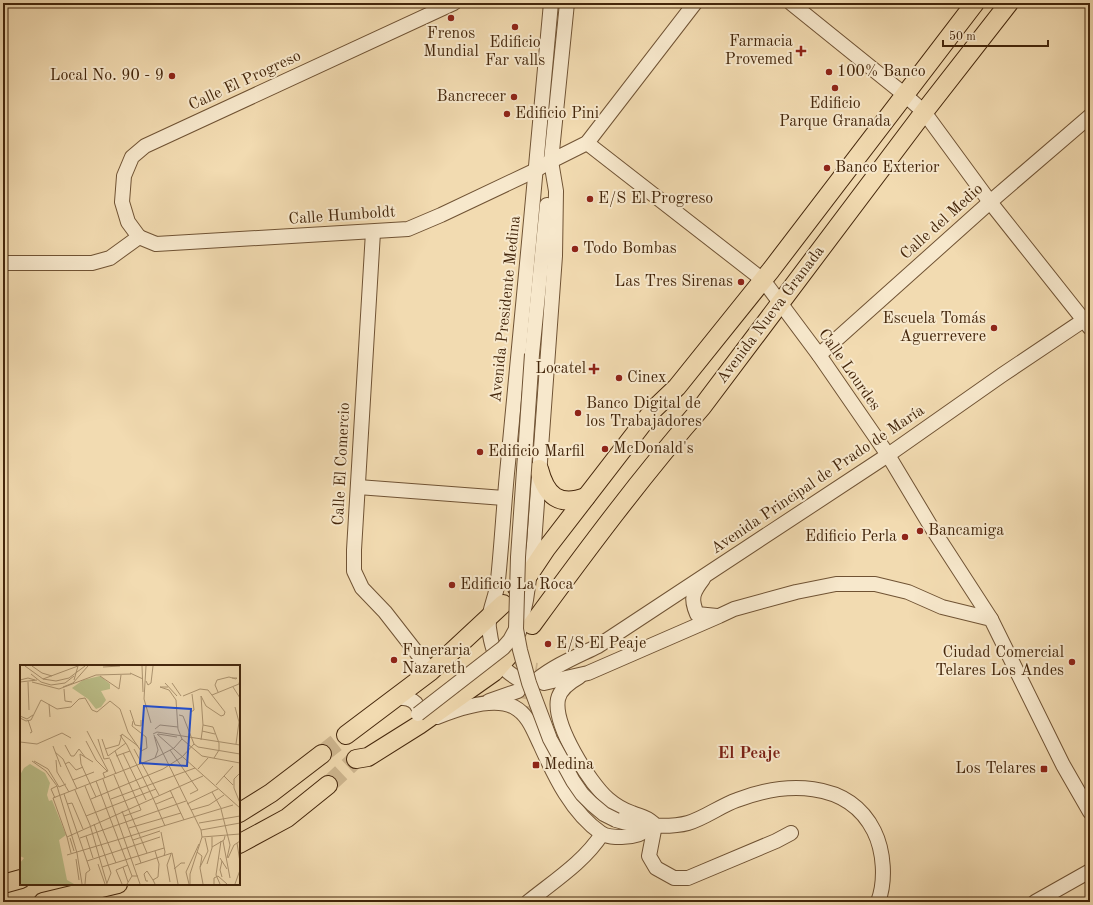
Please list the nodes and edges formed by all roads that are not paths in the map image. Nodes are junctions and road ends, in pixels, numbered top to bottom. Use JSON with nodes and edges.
{"nodes":[{"id":1,"x":454,"y":3,"type":"edge"},
{"id":2,"x":551,"y":3,"type":"edge"},
{"id":3,"x":567,"y":3,"type":"edge"},
{"id":4,"x":695,"y":3,"type":"edge"},
{"id":5,"x":791,"y":3,"type":"edge"},
{"id":6,"x":975,"y":3,"type":"edge"},
{"id":7,"x":1009,"y":3,"type":"edge"},
{"id":8,"x":906,"y":95,"type":"junction"},
{"id":9,"x":543,"y":98,"type":"junction"},
{"id":10,"x":924,"y":112,"type":"junction"},
{"id":11,"x":1090,"y":116,"type":"edge"},
{"id":12,"x":587,"y":143,"type":"junction"},
{"id":13,"x":552,"y":161,"type":"junction"},
{"id":14,"x":536,"y":170,"type":"junction"},
{"id":15,"x":990,"y":202,"type":"junction"},
{"id":16,"x":373,"y":232,"type":"junction"},
{"id":17,"x":139,"y":237,"type":"junction"},
{"id":18,"x":3,"y":263,"type":"edge"},
{"id":19,"x":763,"y":280,"type":"junction"},
{"id":20,"x":780,"y":303,"type":"junction"},
{"id":21,"x":1088,"y":321,"type":"edge"},
{"id":22,"x":819,"y":355,"type":"junction"},
{"id":23,"x":888,"y":455,"type":"junction"},
{"id":24,"x":539,"y":469,"type":"junction"},
{"id":25,"x":358,"y":487,"type":"junction"},
{"id":26,"x":586,"y":497,"type":"junction"},
{"id":27,"x":504,"y":498,"type":"junction"},
{"id":28,"x":530,"y":573,"type":"junction"},
{"id":29,"x":708,"y":573,"type":"junction"},
{"id":30,"x":517,"y":588,"type":"dead end"},
{"id":31,"x":503,"y":604,"type":"dead end"},
{"id":32,"x":719,"y":616,"type":"junction"},
{"id":33,"x":489,"y":618,"type":"junction"},
{"id":34,"x":991,"y":619,"type":"junction"},
{"id":35,"x":521,"y":634,"type":"junction"},
{"id":36,"x":501,"y":665,"type":"junction"},
{"id":37,"x":431,"y":671,"type":"junction"},
{"id":38,"x":588,"y":672,"type":"junction"},
{"id":39,"x":538,"y":680,"type":"junction"},
{"id":40,"x":518,"y":691,"type":"dead end"},
{"id":41,"x":394,"y":698,"type":"junction"},
{"id":42,"x":479,"y":704,"type":"junction"},
{"id":43,"x":419,"y":720,"type":"junction"},
{"id":44,"x":346,"y":735,"type":"tunnel mouth"},
{"id":45,"x":322,"y":754,"type":"tunnel mouth"},
{"id":46,"x":356,"y":759,"type":"tunnel mouth"},
{"id":47,"x":328,"y":786,"type":"tunnel mouth"},
{"id":48,"x":240,"y":812,"type":"edge"},
{"id":49,"x":1090,"y":812,"type":"edge"},
{"id":50,"x":655,"y":825,"type":"junction"},
{"id":51,"x":791,"y":833,"type":"dead end"},
{"id":52,"x":602,"y":834,"type":"junction"},
{"id":53,"x":240,"y":843,"type":"edge"},
{"id":54,"x":1090,"y":871,"type":"edge"},
{"id":55,"x":20,"y":879,"type":"edge"},
{"id":56,"x":3,"y":884,"type":"edge"},
{"id":57,"x":114,"y":885,"type":"edge"},
{"id":58,"x":43,"y":902,"type":"edge"},
{"id":59,"x":528,"y":902,"type":"edge"},
{"id":60,"x":878,"y":902,"type":"edge"},
{"id":61,"x":1035,"y":902,"type":"edge"}],
"edges":[{"from":1,"to":17,"type":"street","name":"Calle El Progreso"},
{"from":2,"to":9,"type":"street","name":"Avenida Presidente Medina"},
{"from":3,"to":13,"type":"street"},
{"from":4,"to":12,"type":"street"},
{"from":5,"to":8,"type":"street"},
{"from":6,"to":8,"type":"main road","name":"Avenida Nueva Granada"},
{"from":7,"to":10,"type":"main road","name":"Avenida Nueva Granada"},
{"from":8,"to":10,"type":"street"},
{"from":8,"to":19,"type":"main road","name":"Avenida Nueva Granada"},
{"from":9,"to":13,"type":"street"},
{"from":9,"to":14,"type":"street","name":"Avenida Presidente Medina"},
{"from":10,"to":15,"type":"street"},
{"from":10,"to":20,"type":"main road","name":"Avenida Nueva Granada"},
{"from":11,"to":15,"type":"street","name":"Calle del Medio"},
{"from":12,"to":13,"type":"street","name":"Calle Humboldt"},
{"from":12,"to":19,"type":"street"},
{"from":13,"to":14,"type":"street","name":"Calle Humboldt"},
{"from":13,"to":24,"type":"street"},
{"from":13,"to":35,"type":"street","bridge":true},
{"from":14,"to":16,"type":"street","name":"Calle Humboldt"},
{"from":14,"to":27,"type":"street","name":"Avenida Presidente Medina"},
{"from":15,"to":21,"type":"street"},
{"from":15,"to":22,"type":"street","name":"Calle del Medio"},
{"from":16,"to":17,"type":"street","name":"Calle Humboldt"},
{"from":16,"to":25,"type":"street","name":"Calle El Comercio"},
{"from":17,"to":18,"type":"street"},
{"from":19,"to":20,"type":"street","name":"Calle Lourdes"},
{"from":19,"to":26,"type":"main road","name":"Avenida Nueva Granada"},
{"from":20,"to":22,"type":"street","name":"Calle Lourdes"},
{"from":20,"to":35,"type":"main road","name":"Avenida Nueva Granada"},
{"from":21,"to":23,"type":"street","name":"Avenida Principal de Prado de María"},
{"from":22,"to":23,"type":"street","name":"Calle Lourdes"},
{"from":23,"to":29,"type":"street","name":"Avenida Principal de Prado de María"},
{"from":23,"to":34,"type":"street","name":"Calle Lourdes"},
{"from":24,"to":26,"type":"main road"},
{"from":24,"to":28,"type":"street"},
{"from":25,"to":27,"type":"street"},
{"from":25,"to":37,"type":"street","name":"Calle El Comercio"},
{"from":26,"to":28,"type":"main road","name":"Avenida Nueva Granada"},
{"from":27,"to":33,"type":"street","name":"Avenida Presidente Medina"},
{"from":28,"to":30,"type":"main road","name":"Avenida Nueva Granada"},
{"from":28,"to":35,"type":"street"},
{"from":29,"to":32,"type":"street"},
{"from":29,"to":39,"type":"street","name":"Avenida Principal de Prado de María"},
{"from":31,"to":33,"type":"main road"},
{"from":32,"to":34,"type":"street"},
{"from":32,"to":38,"type":"street"},
{"from":33,"to":36,"type":"street","name":"Avenida Presidente Medina"},
{"from":33,"to":37,"type":"main road"},
{"from":34,"to":49,"type":"street","name":"Calle Lourdes"},
{"from":35,"to":36,"type":"main road","name":"Avenida Nueva Granada"},
{"from":35,"to":43,"type":"street","bridge":true},
{"from":35,"to":50,"type":"street","bridge":true},
{"from":36,"to":39,"type":"street"},
{"from":36,"to":43,"type":"main road","name":"Avenida Nueva Granada"},
{"from":37,"to":41,"type":"main road"},
{"from":38,"to":39,"type":"street"},
{"from":38,"to":50,"type":"street"},
{"from":40,"to":42,"type":"street"},
{"from":41,"to":43,"type":"street"},
{"from":41,"to":44,"type":"main road"},
{"from":42,"to":43,"type":"street"},
{"from":42,"to":52,"type":"street"},
{"from":43,"to":46,"type":"main road","name":"Avenida Nueva Granada"},
{"from":45,"to":48,"type":"main road"},
{"from":47,"to":53,"type":"main road"},
{"from":50,"to":51,"type":"street"},
{"from":50,"to":52,"type":"street"},
{"from":50,"to":60,"type":"street"},
{"from":52,"to":59,"type":"street"},
{"from":54,"to":61,"type":"street"},
{"from":55,"to":56,"type":"main road"},
{"from":57,"to":58,"type":"main road"}]}
